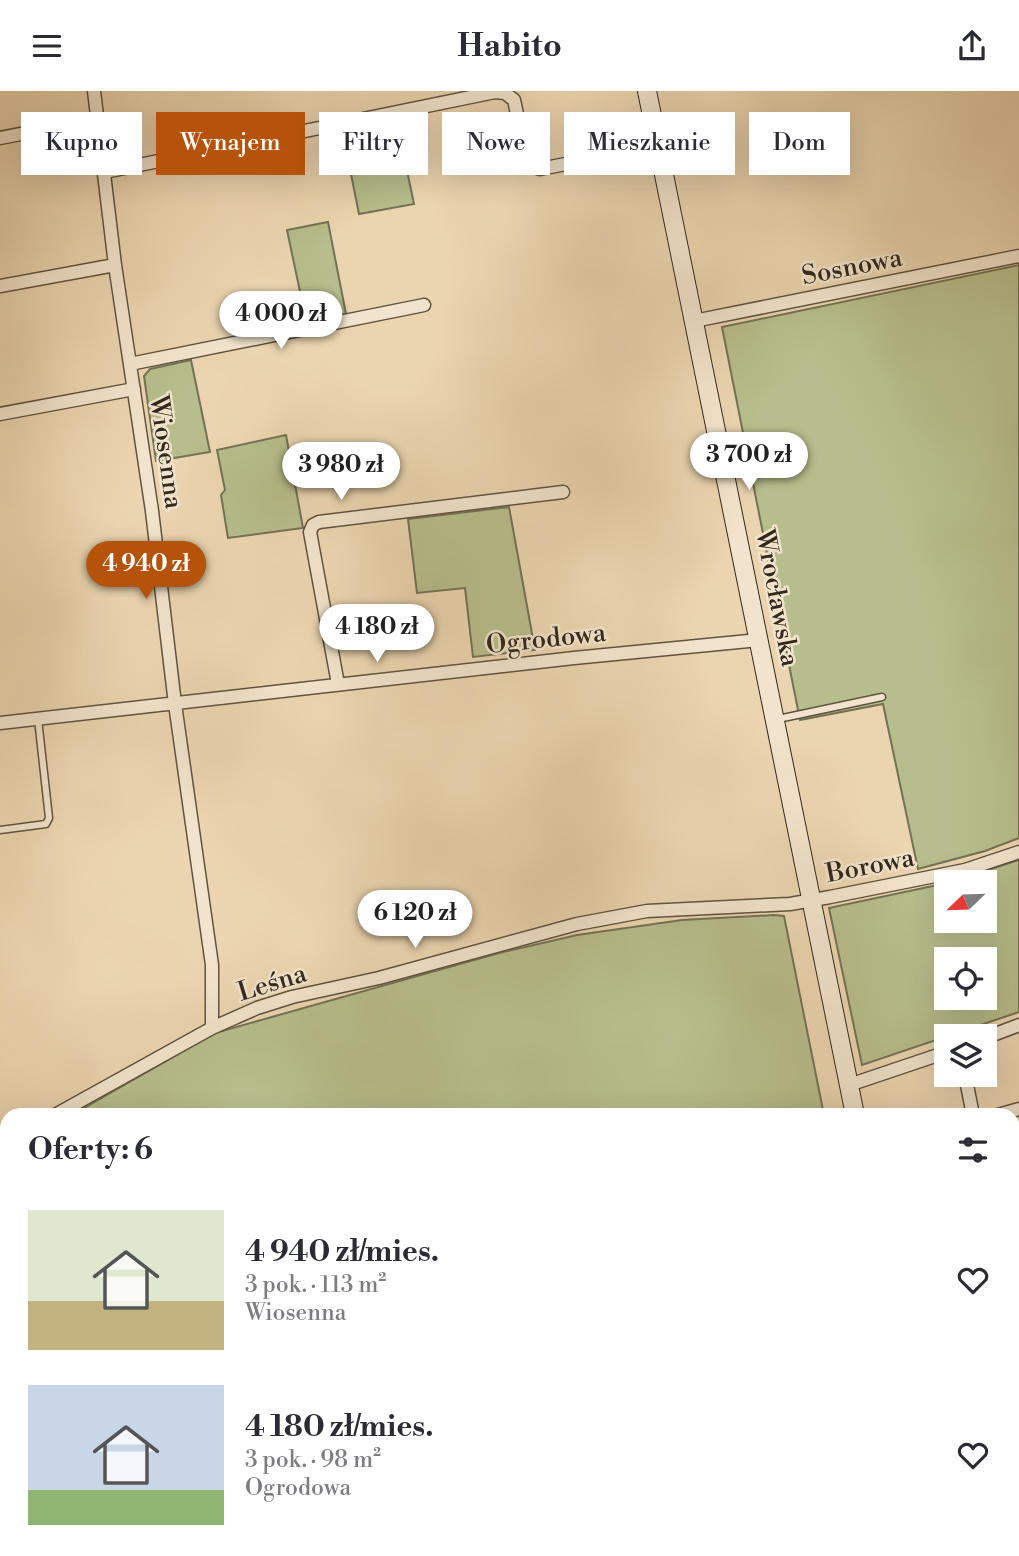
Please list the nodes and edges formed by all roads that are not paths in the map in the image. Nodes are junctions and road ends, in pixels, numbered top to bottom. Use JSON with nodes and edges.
{"nodes":[{"id":1,"x":94,"y":91,"type":"edge"},
{"id":2,"x":647,"y":91,"type":"edge"},
{"id":3,"x":97,"y":112,"type":"edge"},
{"id":4,"x":651,"y":112,"type":"edge"},
{"id":5,"x":21,"y":134,"type":"edge"},
{"id":6,"x":0,"y":138,"type":"edge"},
{"id":7,"x":142,"y":164,"type":"edge"},
{"id":8,"x":564,"y":164,"type":"edge"},
{"id":9,"x":105,"y":175,"type":"edge"},
{"id":10,"x":664,"y":175,"type":"edge"},
{"id":11,"x":1019,"y":256,"type":"edge"},
{"id":12,"x":115,"y":265,"type":"junction"},
{"id":13,"x":0,"y":286,"type":"edge"},
{"id":14,"x":424,"y":306,"type":"dead end"},
{"id":15,"x":694,"y":321,"type":"junction"},
{"id":16,"x":130,"y":364,"type":"junction"},
{"id":17,"x":134,"y":389,"type":"junction"},
{"id":18,"x":0,"y":414,"type":"edge"},
{"id":19,"x":563,"y":492,"type":"dead end"},
{"id":20,"x":760,"y":640,"type":"junction"},
{"id":21,"x":338,"y":684,"type":"junction"},
{"id":22,"x":882,"y":697,"type":"dead end"},
{"id":23,"x":176,"y":704,"type":"junction"},
{"id":24,"x":38,"y":719,"type":"junction"},
{"id":25,"x":775,"y":720,"type":"junction"},
{"id":26,"x":0,"y":723,"type":"edge"},
{"id":27,"x":0,"y":830,"type":"edge"},
{"id":28,"x":1019,"y":852,"type":"edge"},
{"id":29,"x":811,"y":900,"type":"junction"},
{"id":30,"x":1019,"y":1025,"type":"edge"},
{"id":31,"x":212,"y":1028,"type":"junction"},
{"id":32,"x":997,"y":1033,"type":"edge"},
{"id":33,"x":934,"y":1056,"type":"edge"},
{"id":34,"x":849,"y":1085,"type":"junction"},
{"id":35,"x":967,"y":1087,"type":"edge"},
{"id":36,"x":68,"y":1108,"type":"edge"},
{"id":37,"x":854,"y":1108,"type":"edge"},
{"id":38,"x":971,"y":1108,"type":"edge"}],
"edges":[{"from":1,"to":3,"type":"street","name":"Wiosenna"},
{"from":2,"to":4,"type":"street","name":"Wrocławska"},
{"from":5,"to":6,"type":"street"},
{"from":7,"to":8,"type":"street"},
{"from":9,"to":12,"type":"street","name":"Wiosenna"},
{"from":10,"to":15,"type":"street","name":"Wrocławska"},
{"from":11,"to":15,"type":"street","name":"Sosnowa"},
{"from":12,"to":13,"type":"street"},
{"from":12,"to":16,"type":"street","name":"Wiosenna"},
{"from":14,"to":16,"type":"street"},
{"from":15,"to":20,"type":"street","name":"Wrocławska"},
{"from":16,"to":17,"type":"street","name":"Wiosenna"},
{"from":17,"to":18,"type":"street"},
{"from":17,"to":23,"type":"street","name":"Wiosenna"},
{"from":19,"to":21,"type":"street"},
{"from":20,"to":21,"type":"street","name":"Ogrodowa"},
{"from":20,"to":25,"type":"street","name":"Wrocławska"},
{"from":21,"to":23,"type":"street","name":"Ogrodowa"},
{"from":22,"to":25,"type":"lane"},
{"from":23,"to":24,"type":"street","name":"Ogrodowa"},
{"from":23,"to":31,"type":"street","name":"Wiosenna"},
{"from":24,"to":26,"type":"street","name":"Ogrodowa"},
{"from":24,"to":27,"type":"lane"},
{"from":25,"to":29,"type":"street","name":"Wrocławska"},
{"from":28,"to":29,"type":"street","name":"Borowa"},
{"from":29,"to":31,"type":"street","name":"Leśna"},
{"from":29,"to":34,"type":"street","name":"Wrocławska"},
{"from":30,"to":32,"type":"street"},
{"from":31,"to":36,"type":"street","name":"Leśna"},
{"from":33,"to":34,"type":"street"},
{"from":34,"to":37,"type":"street","name":"Wrocławska"},
{"from":35,"to":38,"type":"street"}]}
